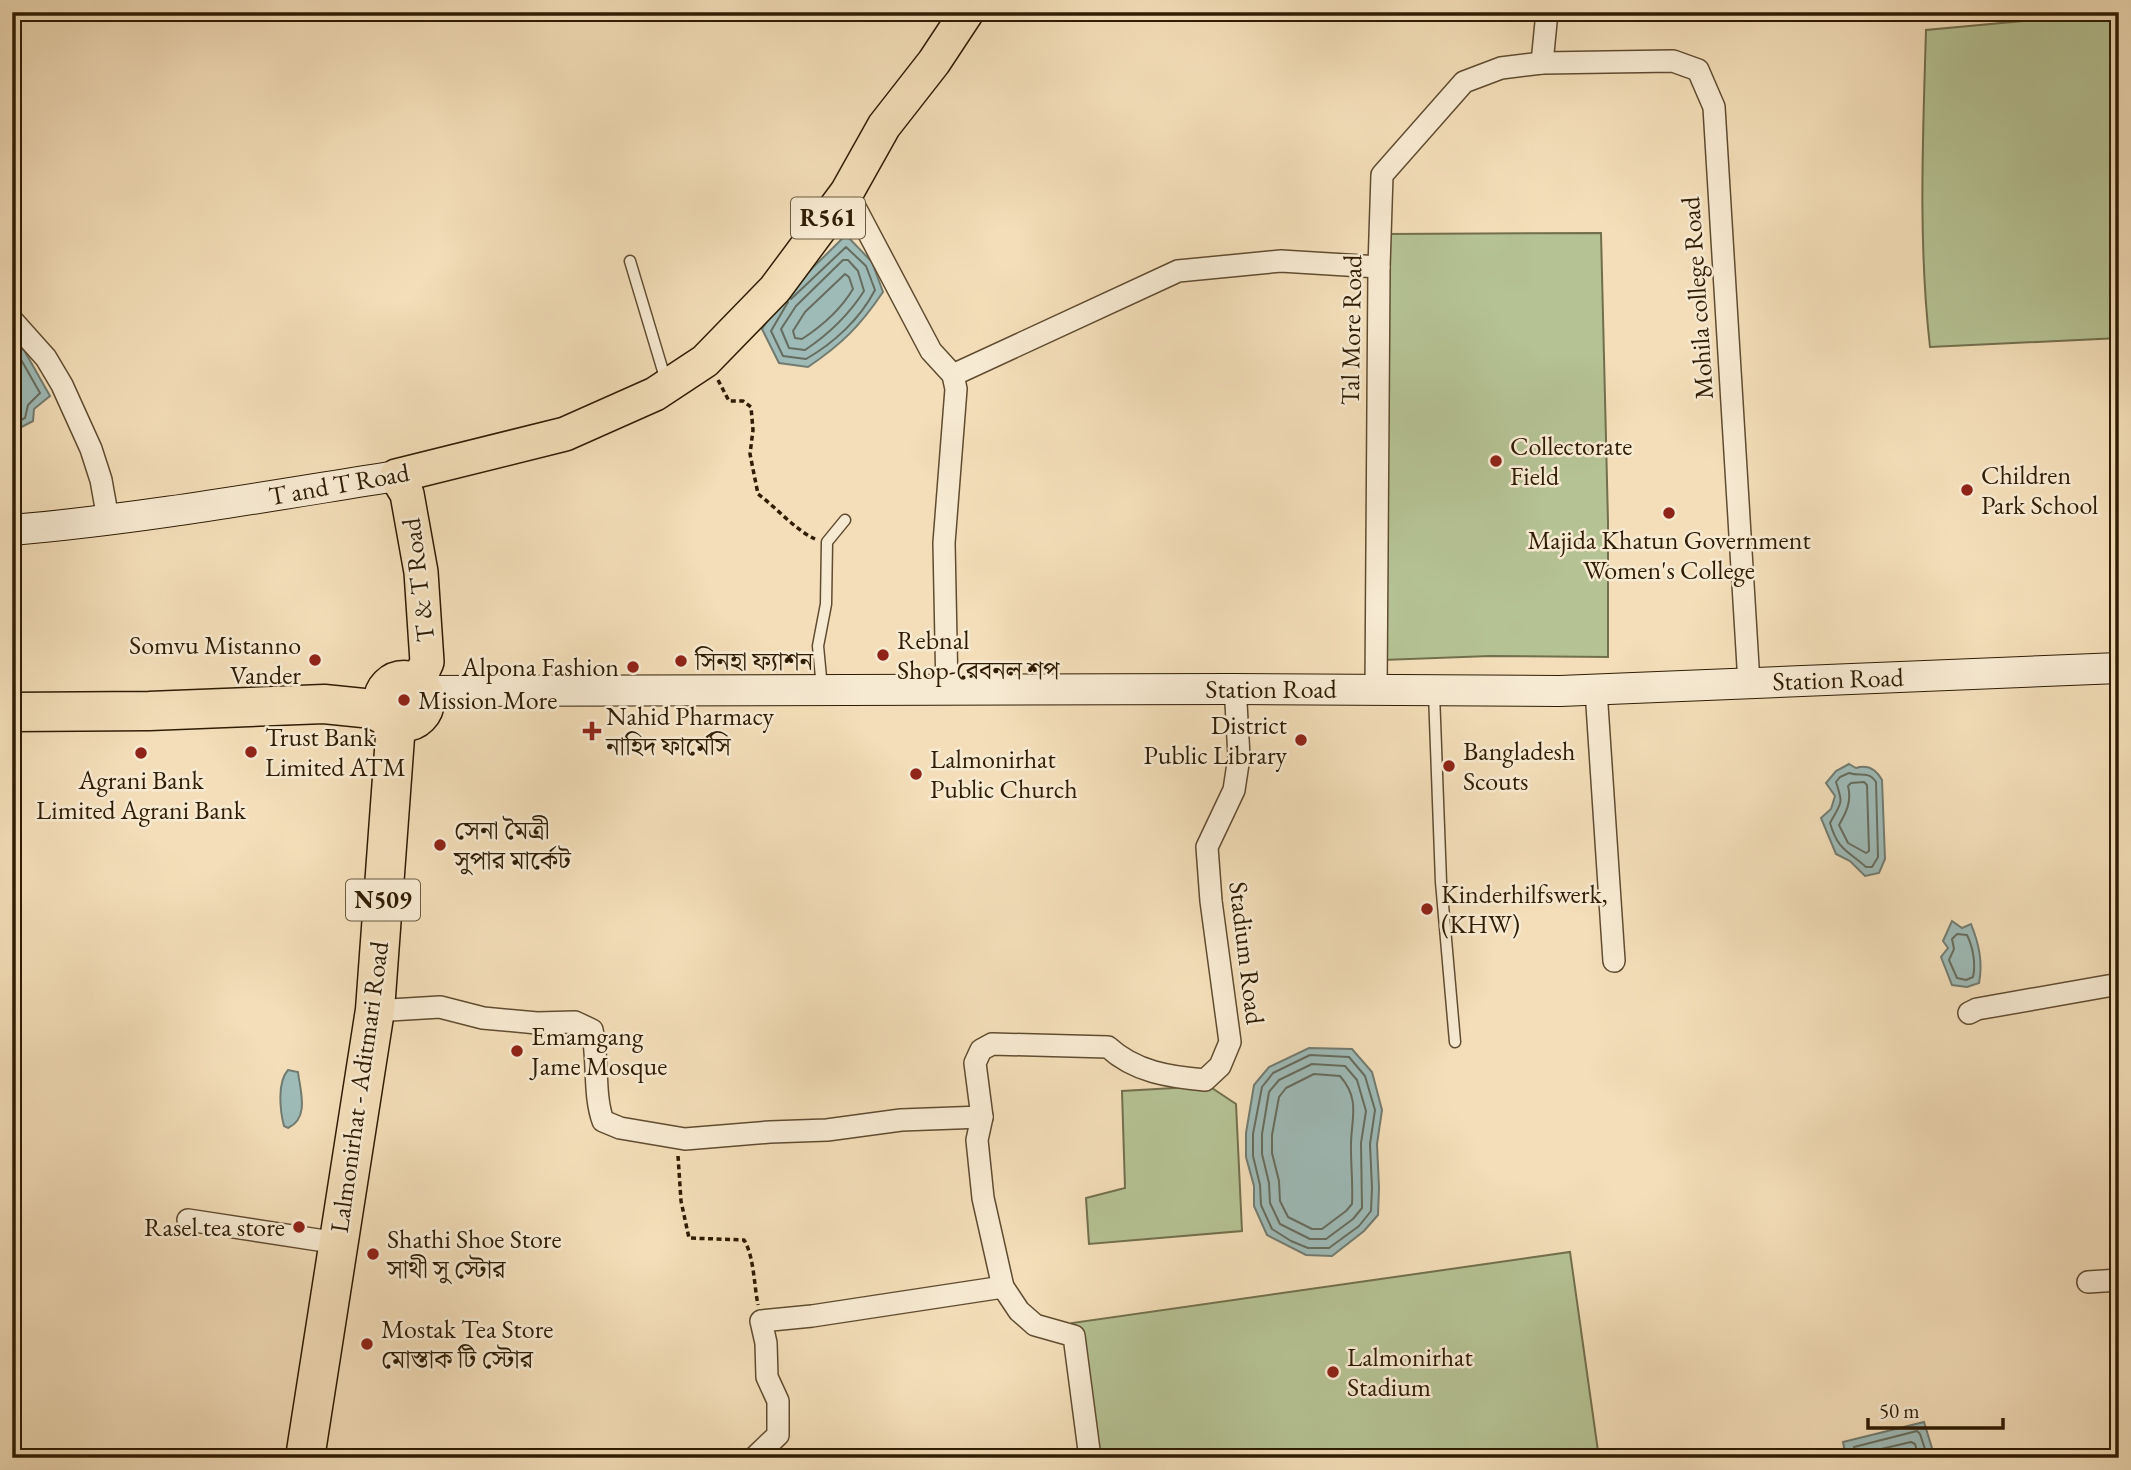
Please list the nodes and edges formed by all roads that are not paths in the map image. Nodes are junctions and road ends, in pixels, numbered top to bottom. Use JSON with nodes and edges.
{"nodes":[{"id":1,"x":967,"y":12,"type":"edge"},
{"id":2,"x":1547,"y":12,"type":"edge"},
{"id":3,"x":1542,"y":63,"type":"junction"},
{"id":4,"x":847,"y":192,"type":"junction"},
{"id":5,"x":630,"y":261,"type":"dead end"},
{"id":6,"x":1379,"y":267,"type":"junction"},
{"id":7,"x":12,"y":320,"type":"edge"},
{"id":8,"x":953,"y":374,"type":"junction"},
{"id":9,"x":662,"y":390,"type":"junction"},
{"id":10,"x":396,"y":476,"type":"junction"},
{"id":11,"x":108,"y":519,"type":"junction"},
{"id":12,"x":845,"y":520,"type":"dead end"},
{"id":13,"x":12,"y":530,"type":"edge"},
{"id":14,"x":2119,"y":668,"type":"edge"},
{"id":15,"x":1749,"y":683,"type":"junction"},
{"id":16,"x":1232,"y":689,"type":"junction"},
{"id":17,"x":1376,"y":690,"type":"junction"},
{"id":18,"x":1434,"y":690,"type":"junction"},
{"id":19,"x":1596,"y":690,"type":"junction"},
{"id":20,"x":822,"y":691,"type":"junction"},
{"id":21,"x":947,"y":691,"type":"junction"},
{"id":22,"x":407,"y":701,"type":"junction"},
{"id":23,"x":12,"y":710,"type":"edge"},
{"id":24,"x":1614,"y":961,"type":"dead end"},
{"id":25,"x":2119,"y":984,"type":"edge"},
{"id":26,"x":390,"y":1010,"type":"junction"},
{"id":27,"x":1969,"y":1013,"type":"dead end"},
{"id":28,"x":1455,"y":1042,"type":"dead end"},
{"id":29,"x":982,"y":1117,"type":"junction"},
{"id":30,"x":188,"y":1220,"type":"dead end"},
{"id":31,"x":338,"y":1243,"type":"junction"},
{"id":32,"x":2119,"y":1280,"type":"edge"},
{"id":33,"x":2088,"y":1282,"type":"dead end"},
{"id":34,"x":1003,"y":1287,"type":"junction"},
{"id":35,"x":305,"y":1458,"type":"edge"},
{"id":36,"x":319,"y":1458,"type":"edge"},
{"id":37,"x":754,"y":1458,"type":"edge"},
{"id":38,"x":1090,"y":1458,"type":"edge"}],
"edges":[{"from":1,"to":4,"type":"main road","number":"R561"},
{"from":2,"to":3,"type":"street"},
{"from":3,"to":6,"type":"street","name":"Tal More Road"},
{"from":3,"to":15,"type":"street","name":"Mohila college Road"},
{"from":4,"to":8,"type":"street"},
{"from":4,"to":9,"type":"main road","number":"R561"},
{"from":5,"to":9,"type":"lane"},
{"from":6,"to":8,"type":"street"},
{"from":6,"to":17,"type":"street","name":"Tal More Road"},
{"from":7,"to":11,"type":"street"},
{"from":8,"to":21,"type":"street"},
{"from":9,"to":10,"type":"main road","name":"T and T Road","number":"R561"},
{"from":10,"to":11,"type":"main road","name":"T and T Road"},
{"from":10,"to":22,"type":"main road","name":"T & T Road"},
{"from":11,"to":13,"type":"main road","name":"T and T Road"},
{"from":12,"to":20,"type":"lane"},
{"from":14,"to":15,"type":"main road","name":"Station Road"},
{"from":15,"to":19,"type":"main road","name":"Station Road"},
{"from":16,"to":17,"type":"main road","name":"Station Road"},
{"from":16,"to":21,"type":"main road","name":"Station Road"},
{"from":16,"to":29,"type":"street","name":"Stadium Road"},
{"from":17,"to":18,"type":"main road","name":"Station Road"},
{"from":18,"to":19,"type":"main road","name":"Station Road"},
{"from":18,"to":28,"type":"lane"},
{"from":19,"to":24,"type":"street"},
{"from":20,"to":21,"type":"main road","name":"Station Road"},
{"from":20,"to":22,"type":"main road","name":"Station Road"},
{"from":22,"to":23,"type":"highway"},
{"from":22,"to":26,"type":"highway","number":"N509"},
{"from":22,"to":31,"type":"highway","name":"Lalmonirhat - Aditmari Road","number":"N509"},
{"from":25,"to":27,"type":"street"},
{"from":26,"to":29,"type":"street"},
{"from":26,"to":36,"type":"highway","number":"N509"},
{"from":29,"to":34,"type":"street","name":"Stadium Road"},
{"from":30,"to":31,"type":"street"},
{"from":31,"to":35,"type":"highway","name":"Lalmonirhat - Aditmari Road","number":"N509"},
{"from":32,"to":33,"type":"street"},
{"from":34,"to":37,"type":"street"},
{"from":34,"to":38,"type":"street","name":"Stadium Road"}]}
